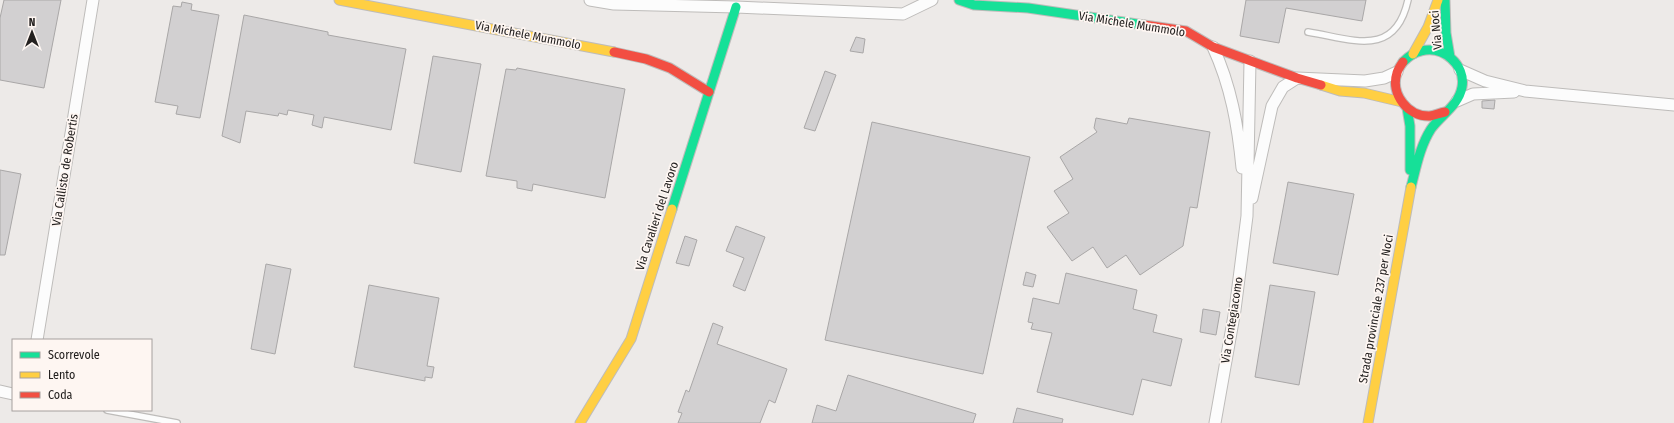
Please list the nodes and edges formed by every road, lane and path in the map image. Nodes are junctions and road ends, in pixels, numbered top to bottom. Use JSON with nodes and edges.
{"nodes":[{"id":1,"x":93,"y":0,"type":"edge"},
{"id":2,"x":339,"y":0,"type":"edge"},
{"id":3,"x":590,"y":0,"type":"edge"},
{"id":4,"x":932,"y":0,"type":"edge"},
{"id":5,"x":959,"y":0,"type":"edge"},
{"id":6,"x":1408,"y":0,"type":"edge"},
{"id":7,"x":1438,"y":0,"type":"edge"},
{"id":8,"x":1445,"y":0,"type":"edge"},
{"id":9,"x":736,"y":7,"type":"junction"},
{"id":10,"x":1308,"y":32,"type":"dead end"},
{"id":11,"x":1213,"y":47,"type":"junction"},
{"id":12,"x":1413,"y":54,"type":"junction"},
{"id":13,"x":1450,"y":57,"type":"junction"},
{"id":14,"x":1250,"y":61,"type":"junction"},
{"id":15,"x":1460,"y":70,"type":"junction"},
{"id":16,"x":1397,"y":72,"type":"junction"},
{"id":17,"x":1297,"y":78,"type":"junction"},
{"id":18,"x":1525,"y":91,"type":"junction"},
{"id":19,"x":710,"y":92,"type":"junction"},
{"id":20,"x":1457,"y":101,"type":"junction"},
{"id":21,"x":1405,"y":105,"type":"junction"},
{"id":22,"x":1674,"y":105,"type":"edge"},
{"id":23,"x":1445,"y":112,"type":"junction"},
{"id":24,"x":1408,"y":199,"type":"junction"},
{"id":25,"x":1247,"y":216,"type":"junction"},
{"id":26,"x":38,"y":339,"type":"edge"},
{"id":27,"x":0,"y":391,"type":"edge"},
{"id":28,"x":12,"y":394,"type":"edge"},
{"id":29,"x":112,"y":411,"type":"edge"},
{"id":30,"x":177,"y":423,"type":"edge"},
{"id":31,"x":580,"y":423,"type":"edge"},
{"id":32,"x":1214,"y":423,"type":"edge"},
{"id":33,"x":1368,"y":423,"type":"edge"}],
"edges":[{"from":1,"to":26,"type":"street","name":"Via Callisto de Robertis"},
{"from":2,"to":19,"type":"street","name":"Via Michele Mummolo"},
{"from":3,"to":9,"type":"street"},
{"from":4,"to":9,"type":"street"},
{"from":5,"to":11,"type":"street","name":"Via Michele Mummolo"},
{"from":6,"to":10,"type":"lane"},
{"from":7,"to":12,"type":"street","name":"Via Noci"},
{"from":8,"to":13,"type":"street","name":"Via Noci"},
{"from":9,"to":19,"type":"street","name":"Via Cavalieri del Lavoro"},
{"from":11,"to":14,"type":"street","name":"Via Michele Mummolo"},
{"from":11,"to":25,"type":"street","name":"Via Contegiacomo"},
{"from":12,"to":13,"type":"street"},
{"from":12,"to":16,"type":"street"},
{"from":13,"to":15,"type":"street"},
{"from":14,"to":17,"type":"street","name":"Via Michele Mummolo"},
{"from":14,"to":25,"type":"street","name":"Via Contegiacomo"},
{"from":15,"to":18,"type":"street"},
{"from":15,"to":20,"type":"street"},
{"from":16,"to":17,"type":"street","name":"Via Michele Mummolo"},
{"from":16,"to":21,"type":"street"},
{"from":17,"to":21,"type":"street","name":"Via Michele Mummolo"},
{"from":17,"to":25,"type":"street","name":"Via Contegiacomo"},
{"from":18,"to":20,"type":"street"},
{"from":18,"to":22,"type":"street"},
{"from":19,"to":31,"type":"street","name":"Via Cavalieri del Lavoro"},
{"from":20,"to":23,"type":"street"},
{"from":21,"to":23,"type":"street"},
{"from":21,"to":24,"type":"street","name":"Strada provinciale 237 per Noci"},
{"from":23,"to":24,"type":"street","name":"Strada provinciale 237 per Noci"},
{"from":24,"to":33,"type":"street","name":"Strada provinciale 237 per Noci"},
{"from":25,"to":32,"type":"street","name":"Via Contegiacomo"},
{"from":27,"to":28,"type":"street"},
{"from":29,"to":30,"type":"lane"}]}
